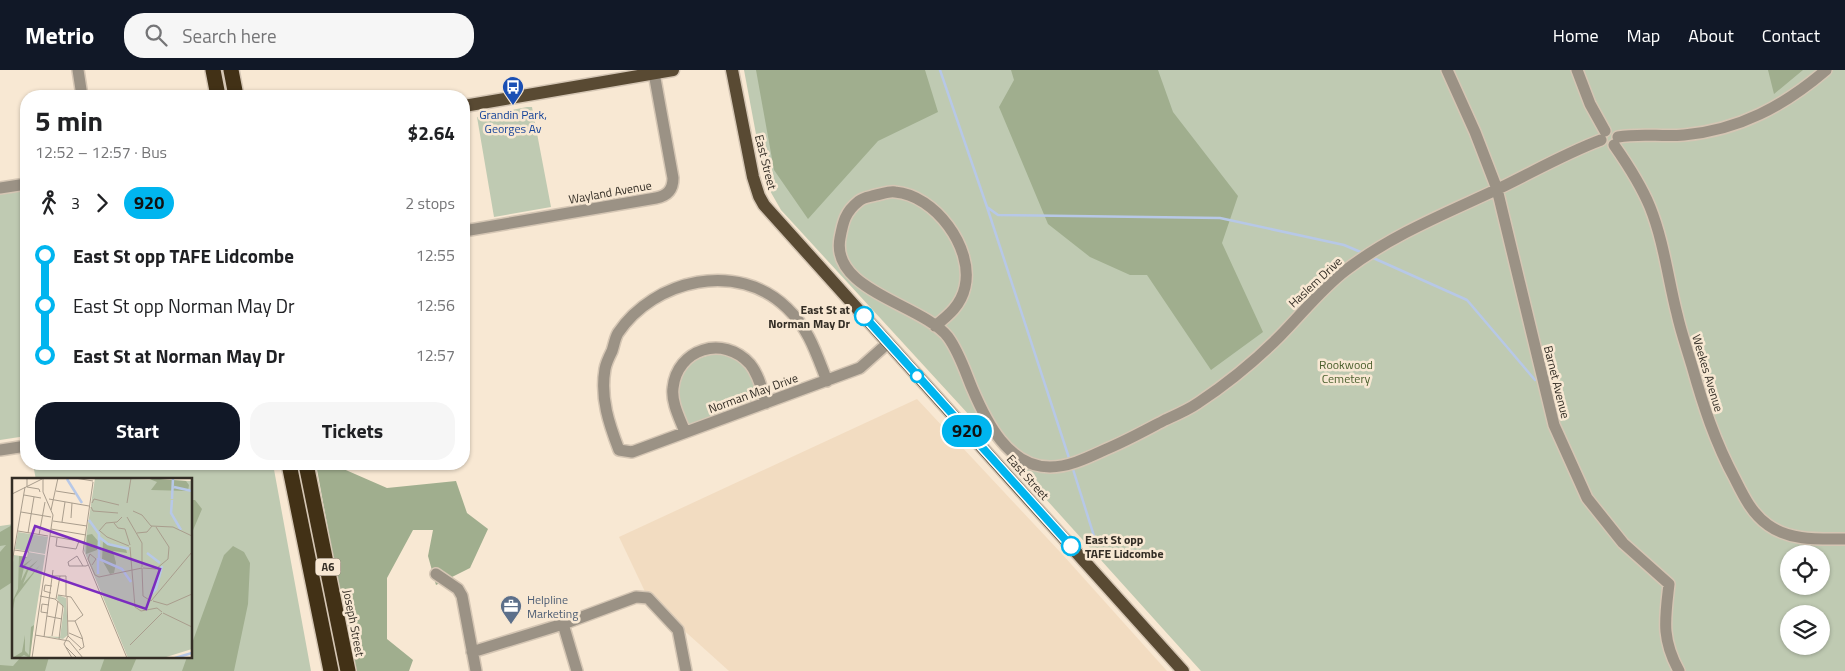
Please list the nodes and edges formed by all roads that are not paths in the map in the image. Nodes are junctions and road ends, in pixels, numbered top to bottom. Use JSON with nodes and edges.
{"nodes":[{"id":1,"x":78,"y":70,"type":"edge"},
{"id":2,"x":213,"y":70,"type":"edge"},
{"id":3,"x":232,"y":70,"type":"edge"},
{"id":4,"x":673,"y":70,"type":"edge"},
{"id":5,"x":732,"y":70,"type":"edge"},
{"id":6,"x":1447,"y":70,"type":"edge"},
{"id":7,"x":1577,"y":70,"type":"edge"},
{"id":8,"x":1826,"y":70,"type":"edge"},
{"id":9,"x":654,"y":73,"type":"junction"},
{"id":10,"x":81,"y":90,"type":"edge"},
{"id":11,"x":217,"y":90,"type":"edge"},
{"id":12,"x":235,"y":90,"type":"edge"},
{"id":13,"x":470,"y":105,"type":"edge"},
{"id":14,"x":1603,"y":135,"type":"junction"},
{"id":15,"x":1616,"y":141,"type":"junction"},
{"id":16,"x":20,"y":185,"type":"edge"},
{"id":17,"x":0,"y":188,"type":"edge"},
{"id":18,"x":1497,"y":189,"type":"junction"},
{"id":19,"x":470,"y":230,"type":"edge"},
{"id":20,"x":935,"y":326,"type":"junction"},
{"id":21,"x":888,"y":343,"type":"junction"},
{"id":22,"x":827,"y":381,"type":"junction"},
{"id":23,"x":766,"y":403,"type":"junction"},
{"id":24,"x":685,"y":432,"type":"junction"},
{"id":25,"x":20,"y":447,"type":"edge"},
{"id":26,"x":0,"y":450,"type":"edge"},
{"id":27,"x":290,"y":470,"type":"edge"},
{"id":28,"x":307,"y":470,"type":"edge"},
{"id":29,"x":1845,"y":539,"type":"edge"},
{"id":30,"x":436,"y":574,"type":"dead end"},
{"id":31,"x":563,"y":624,"type":"junction"},
{"id":32,"x":472,"y":652,"type":"junction"},
{"id":33,"x":331,"y":671,"type":"edge"},
{"id":34,"x":348,"y":671,"type":"edge"},
{"id":35,"x":476,"y":671,"type":"edge"},
{"id":36,"x":576,"y":671,"type":"edge"},
{"id":37,"x":686,"y":671,"type":"edge"},
{"id":38,"x":1183,"y":671,"type":"edge"},
{"id":39,"x":1679,"y":671,"type":"edge"}],
"edges":[{"from":1,"to":10,"type":"street"},
{"from":2,"to":11,"type":"highway"},
{"from":3,"to":12,"type":"highway"},
{"from":4,"to":9,"type":"main road"},
{"from":5,"to":21,"type":"main road","name":"East Street"},
{"from":6,"to":18,"type":"street","name":"Barnet Avenue"},
{"from":7,"to":14,"type":"street"},
{"from":8,"to":15,"type":"street"},
{"from":9,"to":13,"type":"main road"},
{"from":9,"to":19,"type":"street","name":"Wayland Avenue"},
{"from":14,"to":15,"type":"street"},
{"from":14,"to":18,"type":"street","name":"Haslem Drive"},
{"from":15,"to":29,"type":"street","name":"Weekes Avenue"},
{"from":16,"to":17,"type":"street"},
{"from":18,"to":20,"type":"street","name":"Haslem Drive"},
{"from":18,"to":39,"type":"street","name":"Barnet Avenue"},
{"from":20,"to":20,"type":"street"},
{"from":21,"to":22,"type":"street","name":"Norman May Drive"},
{"from":21,"to":38,"type":"main road","name":"East Street"},
{"from":22,"to":23,"type":"street","name":"Norman May Drive"},
{"from":22,"to":24,"type":"street","name":"Norman May Drive"},
{"from":23,"to":24,"type":"street","name":"Norman May Drive"},
{"from":23,"to":24,"type":"street"},
{"from":25,"to":26,"type":"street"},
{"from":27,"to":33,"type":"highway","number":"A6"},
{"from":28,"to":34,"type":"highway","name":"Joseph Street","number":"A6"},
{"from":30,"to":32,"type":"street"},
{"from":31,"to":32,"type":"street"},
{"from":31,"to":36,"type":"street"},
{"from":31,"to":37,"type":"street"},
{"from":32,"to":35,"type":"street"}]}
